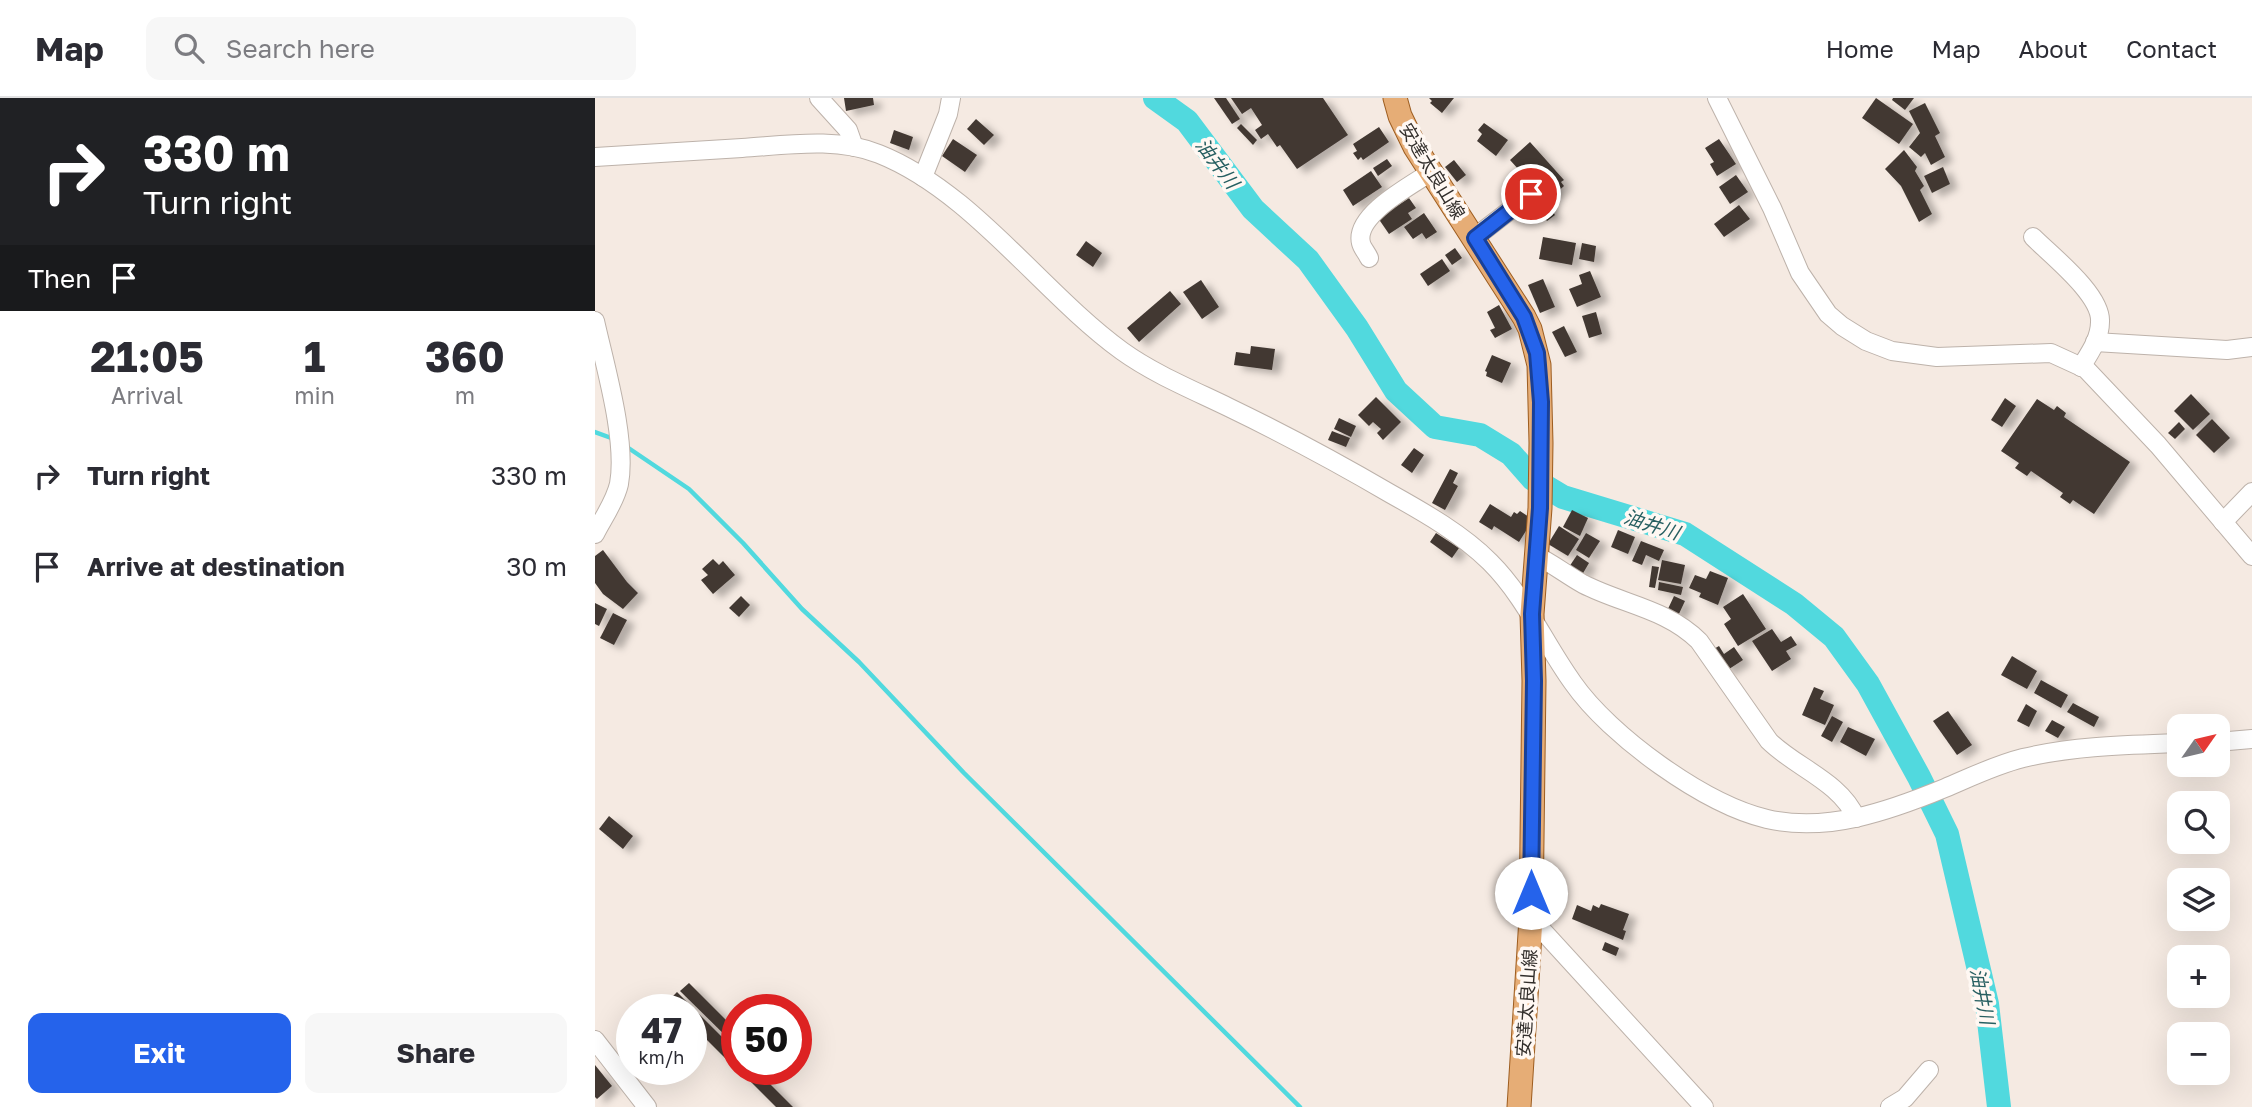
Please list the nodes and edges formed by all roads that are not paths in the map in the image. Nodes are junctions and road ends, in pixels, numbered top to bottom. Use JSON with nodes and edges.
{"nodes":[{"id":1,"x":818,"y":98,"type":"edge"},
{"id":2,"x":951,"y":98,"type":"edge"},
{"id":3,"x":1395,"y":98,"type":"edge"},
{"id":4,"x":1717,"y":98,"type":"edge"},
{"id":5,"x":854,"y":147,"type":"junction"},
{"id":6,"x":595,"y":157,"type":"edge"},
{"id":7,"x":1431,"y":172,"type":"junction"},
{"id":8,"x":923,"y":177,"type":"junction"},
{"id":9,"x":1531,"y":194,"type":"dead end"},
{"id":10,"x":2033,"y":237,"type":"dead end"},
{"id":11,"x":1475,"y":238,"type":"junction"},
{"id":12,"x":1369,"y":258,"type":"dead end"},
{"id":13,"x":595,"y":321,"type":"edge"},
{"id":14,"x":2095,"y":342,"type":"junction"},
{"id":15,"x":2252,"y":347,"type":"edge"},
{"id":16,"x":2081,"y":367,"type":"junction"},
{"id":17,"x":2252,"y":492,"type":"edge"},
{"id":18,"x":2223,"y":522,"type":"junction"},
{"id":19,"x":595,"y":534,"type":"edge"},
{"id":20,"x":1537,"y":556,"type":"junction"},
{"id":21,"x":2252,"y":556,"type":"edge"},
{"id":22,"x":1532,"y":614,"type":"junction"},
{"id":23,"x":2252,"y":739,"type":"edge"},
{"id":24,"x":2230,"y":741,"type":"edge"},
{"id":25,"x":2167,"y":744,"type":"edge"},
{"id":26,"x":1856,"y":818,"type":"junction"},
{"id":27,"x":1531,"y":918,"type":"junction"},
{"id":28,"x":595,"y":1040,"type":"edge"},
{"id":29,"x":1929,"y":1070,"type":"dead end"},
{"id":30,"x":647,"y":1107,"type":"edge"},
{"id":31,"x":1519,"y":1107,"type":"edge"},
{"id":32,"x":1704,"y":1107,"type":"edge"},
{"id":33,"x":1890,"y":1107,"type":"edge"}],
"edges":[{"from":1,"to":5,"type":"street"},
{"from":2,"to":8,"type":"street"},
{"from":3,"to":7,"type":"main road","name":"安達太良山線"},
{"from":4,"to":16,"type":"street"},
{"from":5,"to":6,"type":"street"},
{"from":5,"to":8,"type":"street"},
{"from":7,"to":11,"type":"main road","name":"安達太良山線"},
{"from":7,"to":12,"type":"street"},
{"from":8,"to":22,"type":"street"},
{"from":9,"to":11,"type":"street"},
{"from":10,"to":14,"type":"street"},
{"from":11,"to":20,"type":"main road","name":"安達太良山線"},
{"from":13,"to":19,"type":"street"},
{"from":14,"to":15,"type":"street"},
{"from":14,"to":16,"type":"street"},
{"from":16,"to":18,"type":"street"},
{"from":17,"to":18,"type":"street"},
{"from":18,"to":21,"type":"street"},
{"from":20,"to":22,"type":"main road","name":"安達太良山線"},
{"from":20,"to":26,"type":"street"},
{"from":22,"to":26,"type":"street"},
{"from":22,"to":27,"type":"main road","name":"安達太良山線"},
{"from":23,"to":24,"type":"street"},
{"from":25,"to":26,"type":"street"},
{"from":27,"to":31,"type":"main road","name":"安達太良山線"},
{"from":27,"to":32,"type":"street"},
{"from":28,"to":30,"type":"street"},
{"from":29,"to":33,"type":"street"}]}
